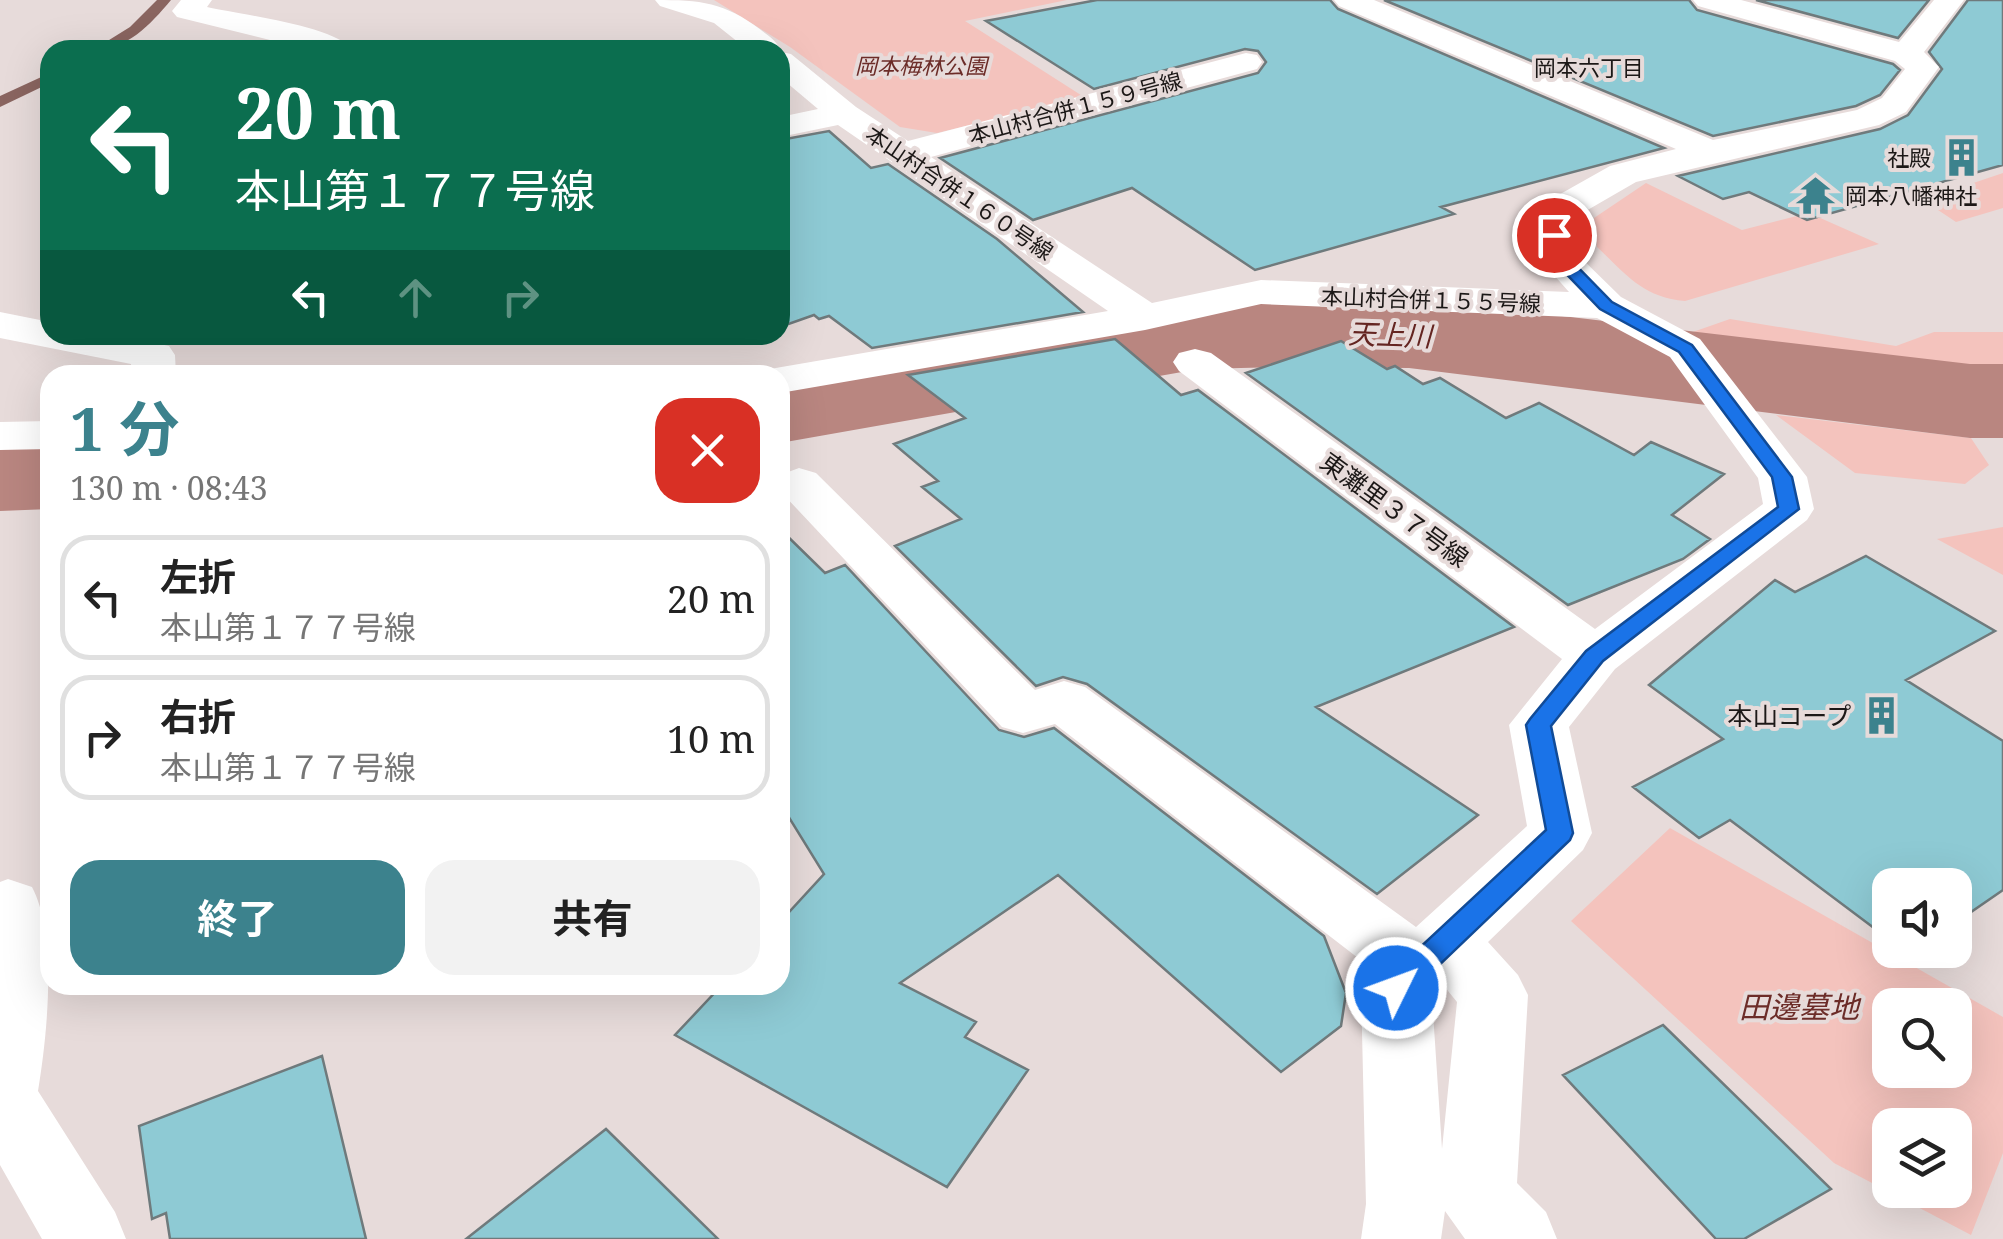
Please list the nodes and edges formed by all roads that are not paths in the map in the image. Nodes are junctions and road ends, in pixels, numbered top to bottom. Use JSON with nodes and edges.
{"nodes":[{"id":1,"x":196,"y":0,"type":"edge"},
{"id":2,"x":670,"y":0,"type":"edge"},
{"id":3,"x":1349,"y":0,"type":"edge"},
{"id":4,"x":1708,"y":0,"type":"edge"},
{"id":5,"x":1950,"y":0,"type":"edge"},
{"id":6,"x":312,"y":40,"type":"edge"},
{"id":7,"x":754,"y":40,"type":"edge"},
{"id":8,"x":1906,"y":54,"type":"junction"},
{"id":9,"x":1246,"y":62,"type":"dead end"},
{"id":10,"x":790,"y":69,"type":"edge"},
{"id":11,"x":844,"y":114,"type":"junction"},
{"id":12,"x":790,"y":124,"type":"edge"},
{"id":13,"x":1710,"y":151,"type":"junction"},
{"id":14,"x":904,"y":153,"type":"junction"},
{"id":15,"x":1606,"y":306,"type":"junction"},
{"id":16,"x":1145,"y":318,"type":"junction"},
{"id":17,"x":0,"y":326,"type":"edge"},
{"id":18,"x":40,"y":333,"type":"edge"},
{"id":19,"x":107,"y":345,"type":"edge"},
{"id":20,"x":164,"y":355,"type":"edge"},
{"id":21,"x":1194,"y":362,"type":"dead end"},
{"id":22,"x":790,"y":378,"type":"edge"},
{"id":23,"x":40,"y":435,"type":"edge"},
{"id":24,"x":0,"y":436,"type":"edge"},
{"id":25,"x":799,"y":483,"type":"dead end"},
{"id":26,"x":1594,"y":656,"type":"junction"},
{"id":27,"x":0,"y":908,"type":"edge"},
{"id":28,"x":1433,"y":955,"type":"junction"},
{"id":29,"x":0,"y":1095,"type":"edge"},
{"id":30,"x":86,"y":1239,"type":"edge"},
{"id":31,"x":1401,"y":1239,"type":"edge"},
{"id":32,"x":1517,"y":1239,"type":"edge"}],
"edges":[{"from":1,"to":6,"type":"street"},
{"from":2,"to":7,"type":"street"},
{"from":3,"to":13,"type":"street"},
{"from":4,"to":8,"type":"street"},
{"from":5,"to":8,"type":"street"},
{"from":8,"to":13,"type":"street","name":"本山村合併１５５号線"},
{"from":9,"to":14,"type":"street","name":"本山村合併１５９号線"},
{"from":10,"to":11,"type":"street","name":"本山村合併１６０号線"},
{"from":11,"to":12,"type":"street"},
{"from":11,"to":14,"type":"street","name":"本山村合併１６０号線"},
{"from":13,"to":15,"type":"street","name":"本山村合併１５５号線"},
{"from":14,"to":16,"type":"street","name":"本山村合併１６０号線"},
{"from":15,"to":16,"type":"street","name":"本山村合併１５５号線"},
{"from":15,"to":26,"type":"street"},
{"from":16,"to":22,"type":"street","name":"本山村合併１５５号線"},
{"from":17,"to":18,"type":"street"},
{"from":19,"to":20,"type":"street"},
{"from":21,"to":26,"type":"street","name":"東灘里３７号線"},
{"from":23,"to":24,"type":"street"},
{"from":25,"to":28,"type":"street"},
{"from":26,"to":28,"type":"street"},
{"from":27,"to":29,"type":"street"},
{"from":28,"to":31,"type":"street"},
{"from":28,"to":32,"type":"street"},
{"from":29,"to":30,"type":"street"}]}
